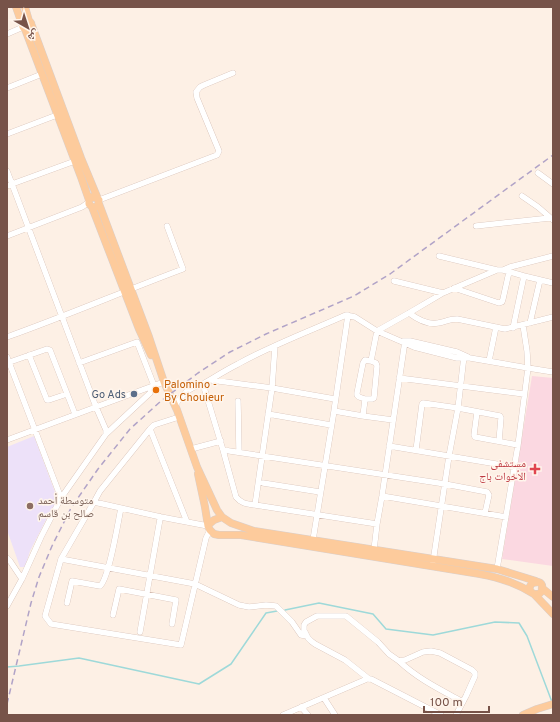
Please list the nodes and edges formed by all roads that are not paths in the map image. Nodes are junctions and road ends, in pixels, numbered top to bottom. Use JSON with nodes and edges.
{"nodes":[{"id":1,"x":16,"y":7,"type":"edge"},
{"id":2,"x":24,"y":7,"type":"edge"},
{"id":3,"x":26,"y":25,"type":"junction"},
{"id":4,"x":7,"y":34,"type":"edge"},
{"id":5,"x":233,"y":73,"type":"dead end"},
{"id":6,"x":42,"y":74,"type":"junction"},
{"id":7,"x":7,"y":88,"type":"edge"},
{"id":8,"x":57,"y":115,"type":"junction"},
{"id":9,"x":7,"y":134,"type":"edge"},
{"id":10,"x":75,"y":161,"type":"junction"},
{"id":11,"x":7,"y":171,"type":"edge"},
{"id":12,"x":538,"y":174,"type":"dead end"},
{"id":13,"x":553,"y":184,"type":"edge"},
{"id":14,"x":10,"y":185,"type":"edge"},
{"id":15,"x":522,"y":196,"type":"dead end"},
{"id":16,"x":94,"y":203,"type":"junction"},
{"id":17,"x":551,"y":219,"type":"edge"},
{"id":18,"x":167,"y":226,"type":"dead end"},
{"id":19,"x":476,"y":226,"type":"dead end"},
{"id":20,"x":28,"y":228,"type":"junction"},
{"id":21,"x":7,"y":236,"type":"edge"},
{"id":22,"x":439,"y":256,"type":"dead end"},
{"id":23,"x":553,"y":256,"type":"edge"},
{"id":24,"x":503,"y":271,"type":"junction"},
{"id":25,"x":524,"y":276,"type":"junction"},
{"id":26,"x":540,"y":280,"type":"junction"},
{"id":27,"x":394,"y":281,"type":"dead end"},
{"id":28,"x":553,"y":283,"type":"edge"},
{"id":29,"x":453,"y":288,"type":"junction"},
{"id":30,"x":127,"y":290,"type":"junction"},
{"id":31,"x":443,"y":293,"type":"junction"},
{"id":32,"x":410,"y":313,"type":"junction"},
{"id":33,"x":348,"y":315,"type":"junction"},
{"id":34,"x":62,"y":317,"type":"junction"},
{"id":35,"x":553,"y":318,"type":"edge"},
{"id":36,"x":530,"y":323,"type":"junction"},
{"id":37,"x":523,"y":325,"type":"junction"},
{"id":38,"x":496,"y":327,"type":"junction"},
{"id":39,"x":513,"y":328,"type":"junction"},
{"id":40,"x":377,"y":331,"type":"junction"},
{"id":41,"x":7,"y":337,"type":"edge"},
{"id":42,"x":143,"y":339,"type":"junction"},
{"id":43,"x":404,"y":342,"type":"junction"},
{"id":44,"x":275,"y":346,"type":"junction"},
{"id":45,"x":30,"y":355,"type":"junction"},
{"id":46,"x":466,"y":357,"type":"junction"},
{"id":47,"x":8,"y":361,"type":"edge"},
{"id":48,"x":371,"y":361,"type":"junction"},
{"id":49,"x":489,"y":361,"type":"junction"},
{"id":50,"x":79,"y":363,"type":"junction"},
{"id":51,"x":528,"y":368,"type":"junction"},
{"id":52,"x":553,"y":372,"type":"edge"},
{"id":53,"x":399,"y":378,"type":"junction"},
{"id":54,"x":211,"y":380,"type":"junction"},
{"id":55,"x":161,"y":383,"type":"junction"},
{"id":56,"x":203,"y":384,"type":"junction"},
{"id":57,"x":153,"y":386,"type":"junction"},
{"id":58,"x":461,"y":387,"type":"junction"},
{"id":59,"x":272,"y":388,"type":"junction"},
{"id":60,"x":67,"y":394,"type":"junction"},
{"id":61,"x":524,"y":394,"type":"junction"},
{"id":62,"x":336,"y":399,"type":"junction"},
{"id":63,"x":365,"y":399,"type":"junction"},
{"id":64,"x":238,"y":401,"type":"dead end"},
{"id":65,"x":175,"y":405,"type":"junction"},
{"id":66,"x":96,"y":407,"type":"junction"},
{"id":67,"x":458,"y":408,"type":"junction"},
{"id":68,"x":334,"y":412,"type":"junction"},
{"id":69,"x":477,"y":412,"type":"junction"},
{"id":70,"x":75,"y":414,"type":"junction"},
{"id":71,"x":268,"y":414,"type":"junction"},
{"id":72,"x":363,"y":416,"type":"junction"},
{"id":73,"x":179,"y":417,"type":"junction"},
{"id":74,"x":393,"y":420,"type":"junction"},
{"id":75,"x":331,"y":425,"type":"junction"},
{"id":76,"x":150,"y":429,"type":"junction"},
{"id":77,"x":35,"y":430,"type":"junction"},
{"id":78,"x":106,"y":434,"type":"junction"},
{"id":79,"x":7,"y":440,"type":"edge"},
{"id":80,"x":220,"y":441,"type":"junction"},
{"id":81,"x":499,"y":441,"type":"junction"},
{"id":82,"x":518,"y":445,"type":"junction"},
{"id":83,"x":389,"y":446,"type":"junction"},
{"id":84,"x":191,"y":449,"type":"junction"},
{"id":85,"x":223,"y":450,"type":"junction"},
{"id":86,"x":416,"y":450,"type":"junction"},
{"id":87,"x":239,"y":452,"type":"junction"},
{"id":88,"x":262,"y":455,"type":"junction"},
{"id":89,"x":449,"y":456,"type":"junction"},
{"id":90,"x":324,"y":465,"type":"junction"},
{"id":91,"x":197,"y":467,"type":"junction"},
{"id":92,"x":514,"y":467,"type":"junction"},
{"id":93,"x":385,"y":475,"type":"junction"},
{"id":94,"x":262,"y":483,"type":"dead end"},
{"id":95,"x":445,"y":484,"type":"junction"},
{"id":96,"x":320,"y":492,"type":"junction"},
{"id":97,"x":382,"y":496,"type":"junction"},
{"id":98,"x":61,"y":498,"type":"junction"},
{"id":99,"x":94,"y":502,"type":"junction"},
{"id":100,"x":255,"y":505,"type":"junction"},
{"id":101,"x":441,"y":506,"type":"junction"},
{"id":102,"x":121,"y":508,"type":"junction"},
{"id":103,"x":485,"y":513,"type":"junction"},
{"id":104,"x":317,"y":515,"type":"junction"},
{"id":105,"x":161,"y":517,"type":"junction"},
{"id":106,"x":222,"y":517,"type":"junction"},
{"id":107,"x":506,"y":517,"type":"junction"},
{"id":108,"x":187,"y":522,"type":"junction"},
{"id":109,"x":231,"y":523,"type":"junction"},
{"id":110,"x":377,"y":524,"type":"junction"},
{"id":111,"x":209,"y":527,"type":"junction"},
{"id":112,"x":222,"y":535,"type":"junction"},
{"id":113,"x":313,"y":540,"type":"junction"},
{"id":114,"x":374,"y":550,"type":"junction"},
{"id":115,"x":7,"y":552,"type":"edge"},
{"id":116,"x":61,"y":559,"type":"junction"},
{"id":117,"x":9,"y":560,"type":"edge"},
{"id":118,"x":432,"y":563,"type":"junction"},
{"id":119,"x":108,"y":568,"type":"junction"},
{"id":120,"x":497,"y":569,"type":"junction"},
{"id":121,"x":150,"y":575,"type":"junction"},
{"id":122,"x":22,"y":579,"type":"junction"},
{"id":123,"x":536,"y":581,"type":"junction"},
{"id":124,"x":195,"y":584,"type":"junction"},
{"id":125,"x":547,"y":589,"type":"edge"},
{"id":126,"x":532,"y":593,"type":"junction"},
{"id":127,"x":146,"y":594,"type":"junction"},
{"id":128,"x":553,"y":597,"type":"edge"},
{"id":129,"x":67,"y":603,"type":"dead end"},
{"id":130,"x":7,"y":606,"type":"edge"},
{"id":131,"x":553,"y":614,"type":"edge"},
{"id":132,"x":113,"y":615,"type":"dead end"},
{"id":133,"x":172,"y":624,"type":"dead end"},
{"id":134,"x":140,"y":632,"type":"dead end"},
{"id":135,"x":307,"y":636,"type":"junction"},
{"id":136,"x":399,"y":661,"type":"junction"},
{"id":137,"x":369,"y":679,"type":"junction"},
{"id":138,"x":324,"y":698,"type":"junction"},
{"id":139,"x":463,"y":702,"type":"junction"},
{"id":140,"x":553,"y":704,"type":"edge"},
{"id":141,"x":301,"y":707,"type":"junction"},
{"id":142,"x":283,"y":715,"type":"edge"},
{"id":143,"x":308,"y":715,"type":"edge"},
{"id":144,"x":335,"y":715,"type":"edge"},
{"id":145,"x":441,"y":715,"type":"edge"},
{"id":146,"x":456,"y":715,"type":"edge"},
{"id":147,"x":523,"y":715,"type":"edge"}],
"edges":[{"from":1,"to":3,"type":"main road"},
{"from":2,"to":3,"type":"main road"},
{"from":3,"to":4,"type":"street"},
{"from":3,"to":6,"type":"main road"},
{"from":3,"to":16,"type":"main road"},
{"from":5,"to":16,"type":"street"},
{"from":6,"to":7,"type":"street"},
{"from":6,"to":8,"type":"main road"},
{"from":8,"to":9,"type":"street"},
{"from":8,"to":10,"type":"main road"},
{"from":10,"to":14,"type":"street"},
{"from":10,"to":16,"type":"main road"},
{"from":11,"to":14,"type":"street"},
{"from":12,"to":13,"type":"street"},
{"from":14,"to":20,"type":"street"},
{"from":15,"to":17,"type":"street"},
{"from":16,"to":20,"type":"street"},
{"from":16,"to":30,"type":"main road"},
{"from":17,"to":19,"type":"street"},
{"from":18,"to":30,"type":"street"},
{"from":20,"to":21,"type":"street"},
{"from":20,"to":34,"type":"street"},
{"from":22,"to":24,"type":"street"},
{"from":23,"to":24,"type":"street"},
{"from":24,"to":25,"type":"street"},
{"from":24,"to":29,"type":"street"},
{"from":24,"to":29,"type":"street"},
{"from":25,"to":26,"type":"street"},
{"from":25,"to":39,"type":"street"},
{"from":26,"to":28,"type":"street"},
{"from":26,"to":36,"type":"street"},
{"from":27,"to":31,"type":"street"},
{"from":29,"to":31,"type":"street"},
{"from":30,"to":34,"type":"street"},
{"from":30,"to":42,"type":"main road"},
{"from":31,"to":32,"type":"street"},
{"from":32,"to":38,"type":"street"},
{"from":32,"to":40,"type":"street"},
{"from":33,"to":40,"type":"street"},
{"from":33,"to":44,"type":"street"},
{"from":33,"to":62,"type":"street"},
{"from":34,"to":41,"type":"street"},
{"from":34,"to":50,"type":"street"},
{"from":35,"to":36,"type":"street"},
{"from":36,"to":37,"type":"street"},
{"from":37,"to":39,"type":"street"},
{"from":37,"to":51,"type":"street"},
{"from":38,"to":39,"type":"street"},
{"from":38,"to":49,"type":"street"},
{"from":40,"to":43,"type":"street"},
{"from":40,"to":48,"type":"street"},
{"from":42,"to":50,"type":"street"},
{"from":42,"to":55,"type":"main road"},
{"from":42,"to":57,"type":"street"},
{"from":42,"to":65,"type":"main road"},
{"from":43,"to":46,"type":"street"},
{"from":43,"to":53,"type":"street"},
{"from":44,"to":54,"type":"street"},
{"from":44,"to":59,"type":"street"},
{"from":45,"to":47,"type":"street"},
{"from":45,"to":60,"type":"street"},
{"from":45,"to":60,"type":"street"},
{"from":46,"to":49,"type":"street"},
{"from":46,"to":58,"type":"street"},
{"from":47,"to":77,"type":"street"},
{"from":48,"to":63,"type":"street"},
{"from":48,"to":63,"type":"street"},
{"from":49,"to":51,"type":"street"},
{"from":50,"to":66,"type":"street"},
{"from":51,"to":52,"type":"street"},
{"from":51,"to":61,"type":"street"},
{"from":53,"to":58,"type":"street"},
{"from":53,"to":74,"type":"street"},
{"from":54,"to":56,"type":"street"},
{"from":54,"to":59,"type":"street"},
{"from":55,"to":57,"type":"street"},
{"from":55,"to":73,"type":"main road"},
{"from":56,"to":65,"type":"street"},
{"from":56,"to":80,"type":"street"},
{"from":57,"to":66,"type":"street"},
{"from":57,"to":78,"type":"street"},
{"from":58,"to":61,"type":"street"},
{"from":58,"to":67,"type":"street"},
{"from":59,"to":62,"type":"street"},
{"from":59,"to":71,"type":"street"},
{"from":60,"to":70,"type":"street"},
{"from":61,"to":82,"type":"street"},
{"from":62,"to":68,"type":"street"},
{"from":63,"to":72,"type":"street"},
{"from":64,"to":87,"type":"street"},
{"from":65,"to":73,"type":"main road"},
{"from":66,"to":70,"type":"street"},
{"from":66,"to":78,"type":"street"},
{"from":67,"to":69,"type":"street"},
{"from":67,"to":86,"type":"street"},
{"from":67,"to":89,"type":"street"},
{"from":68,"to":72,"type":"street"},
{"from":68,"to":75,"type":"street"},
{"from":69,"to":81,"type":"street"},
{"from":69,"to":81,"type":"street"},
{"from":70,"to":77,"type":"street"},
{"from":71,"to":75,"type":"street"},
{"from":71,"to":88,"type":"street"},
{"from":72,"to":74,"type":"street"},
{"from":73,"to":76,"type":"street"},
{"from":73,"to":84,"type":"main road"},
{"from":74,"to":83,"type":"street"},
{"from":75,"to":90,"type":"street"},
{"from":76,"to":99,"type":"street"},
{"from":76,"to":108,"type":"street"},
{"from":77,"to":79,"type":"street"},
{"from":77,"to":98,"type":"street"},
{"from":78,"to":98,"type":"street"},
{"from":80,"to":84,"type":"street"},
{"from":80,"to":85,"type":"street"},
{"from":81,"to":82,"type":"street"},
{"from":82,"to":92,"type":"street"},
{"from":83,"to":86,"type":"street"},
{"from":83,"to":93,"type":"street"},
{"from":84,"to":91,"type":"main road"},
{"from":85,"to":87,"type":"street"},
{"from":85,"to":100,"type":"street"},
{"from":86,"to":89,"type":"street"},
{"from":87,"to":88,"type":"street"},
{"from":88,"to":90,"type":"street"},
{"from":88,"to":100,"type":"street"},
{"from":89,"to":92,"type":"street"},
{"from":89,"to":95,"type":"street"},
{"from":90,"to":93,"type":"street"},
{"from":90,"to":96,"type":"street"},
{"from":91,"to":106,"type":"main road"},
{"from":91,"to":111,"type":"main road"},
{"from":92,"to":107,"type":"street"},
{"from":93,"to":95,"type":"street"},
{"from":93,"to":97,"type":"street"},
{"from":94,"to":96,"type":"street"},
{"from":95,"to":101,"type":"street"},
{"from":95,"to":103,"type":"street"},
{"from":96,"to":104,"type":"street"},
{"from":97,"to":101,"type":"street"},
{"from":97,"to":110,"type":"street"},
{"from":98,"to":122,"type":"street"},
{"from":99,"to":102,"type":"street"},
{"from":99,"to":116,"type":"street"},
{"from":100,"to":104,"type":"street"},
{"from":101,"to":103,"type":"street"},
{"from":101,"to":118,"type":"street"},
{"from":102,"to":105,"type":"street"},
{"from":102,"to":119,"type":"street"},
{"from":103,"to":107,"type":"street"},
{"from":104,"to":110,"type":"street"},
{"from":104,"to":113,"type":"street"},
{"from":105,"to":108,"type":"street"},
{"from":105,"to":121,"type":"street"},
{"from":106,"to":109,"type":"main road"},
{"from":106,"to":111,"type":"main road"},
{"from":107,"to":120,"type":"street"},
{"from":108,"to":111,"type":"street"},
{"from":109,"to":112,"type":"main road"},
{"from":109,"to":113,"type":"main road"},
{"from":110,"to":114,"type":"street"},
{"from":111,"to":112,"type":"main road"},
{"from":111,"to":124,"type":"street"},
{"from":112,"to":118,"type":"main road"},
{"from":113,"to":114,"type":"main road"},
{"from":114,"to":118,"type":"main road"},
{"from":115,"to":117,"type":"street"},
{"from":116,"to":119,"type":"street"},
{"from":116,"to":124,"type":"street"},
{"from":117,"to":122,"type":"street"},
{"from":118,"to":120,"type":"main road"},
{"from":118,"to":126,"type":"main road"},
{"from":119,"to":121,"type":"street"},
{"from":119,"to":129,"type":"street"},
{"from":120,"to":123,"type":"main road"},
{"from":121,"to":124,"type":"street"},
{"from":121,"to":127,"type":"street"},
{"from":122,"to":130,"type":"street"},
{"from":123,"to":125,"type":"main road"},
{"from":123,"to":126,"type":"main road"},
{"from":124,"to":135,"type":"street"},
{"from":125,"to":126,"type":"main road"},
{"from":125,"to":128,"type":"main road"},
{"from":126,"to":131,"type":"main road"},
{"from":127,"to":132,"type":"street"},
{"from":127,"to":133,"type":"street"},
{"from":127,"to":134,"type":"street"},
{"from":135,"to":136,"type":"street"},
{"from":135,"to":137,"type":"street"},
{"from":136,"to":139,"type":"street"},
{"from":136,"to":139,"type":"street"},
{"from":137,"to":138,"type":"street"},
{"from":137,"to":145,"type":"street"},
{"from":138,"to":141,"type":"street"},
{"from":138,"to":144,"type":"street"},
{"from":139,"to":146,"type":"street"},
{"from":140,"to":147,"type":"main road"},
{"from":141,"to":142,"type":"street"},
{"from":141,"to":143,"type":"street"}]}
